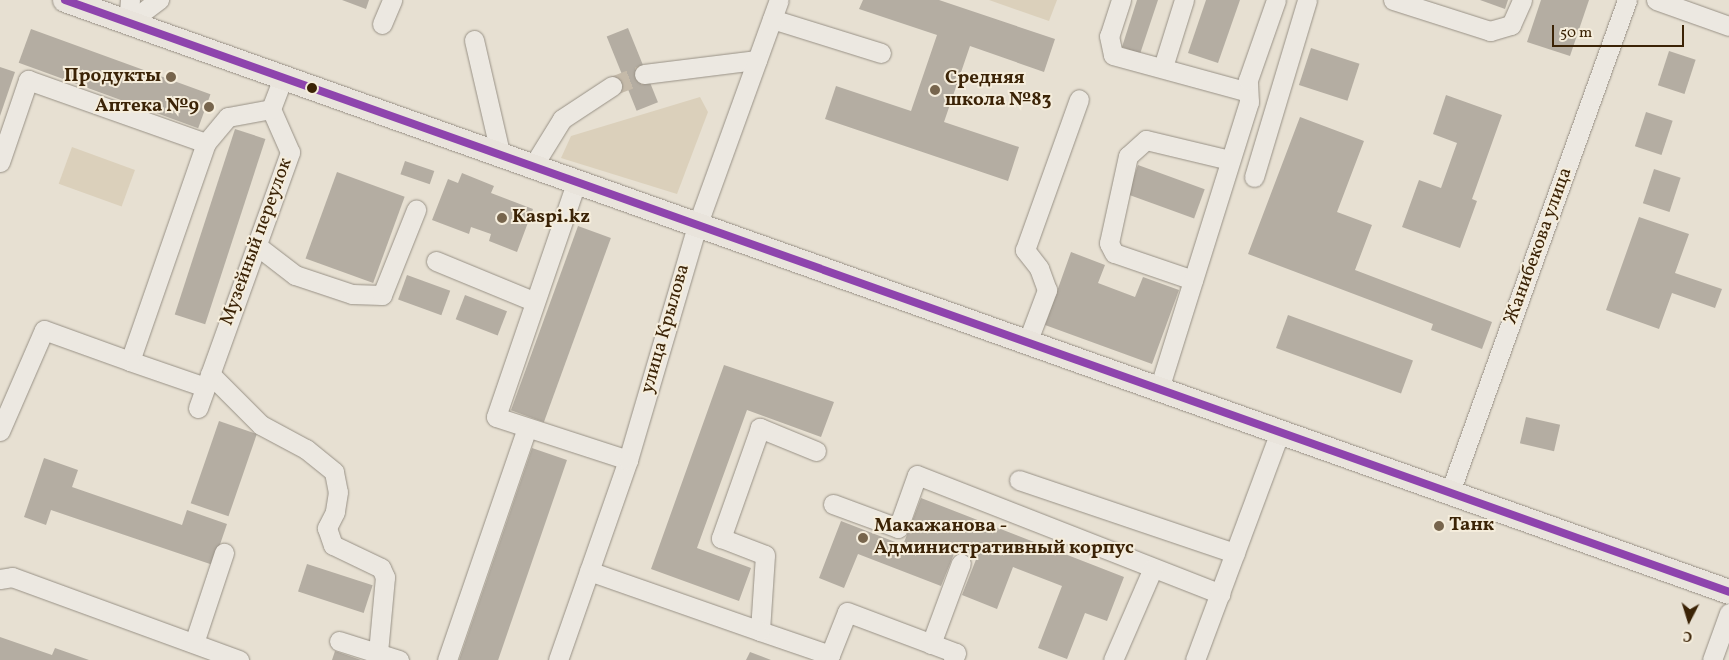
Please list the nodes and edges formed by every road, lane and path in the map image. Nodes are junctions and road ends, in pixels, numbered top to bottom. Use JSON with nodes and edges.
{"nodes":[{"id":1,"x":66,"y":0,"type":"edge"},
{"id":2,"x":130,"y":0,"type":"edge"},
{"id":3,"x":158,"y":0,"type":"edge"},
{"id":4,"x":392,"y":0,"type":"edge"},
{"id":5,"x":779,"y":0,"type":"edge"},
{"id":6,"x":1121,"y":0,"type":"edge"},
{"id":7,"x":1184,"y":0,"type":"edge"},
{"id":8,"x":1276,"y":0,"type":"edge"},
{"id":9,"x":1308,"y":0,"type":"edge"},
{"id":10,"x":1394,"y":0,"type":"edge"},
{"id":11,"x":1522,"y":0,"type":"edge"},
{"id":12,"x":1627,"y":0,"type":"edge"},
{"id":13,"x":1656,"y":0,"type":"edge"},
{"id":14,"x":772,"y":19,"type":"junction"},
{"id":15,"x":128,"y":23,"type":"junction"},
{"id":16,"x":382,"y":24,"type":"dead end"},
{"id":17,"x":1729,"y":26,"type":"edge"},
{"id":18,"x":474,"y":40,"type":"dead end"},
{"id":19,"x":881,"y":53,"type":"dead end"},
{"id":20,"x":757,"y":60,"type":"junction"},
{"id":21,"x":1163,"y":67,"type":"junction"},
{"id":22,"x":644,"y":74,"type":"tunnel mouth"},
{"id":23,"x":283,"y":78,"type":"junction"},
{"id":24,"x":612,"y":86,"type":"tunnel mouth"},
{"id":25,"x":1248,"y":92,"type":"junction"},
{"id":26,"x":1079,"y":99,"type":"dead end"},
{"id":27,"x":271,"y":109,"type":"junction"},
{"id":28,"x":206,"y":143,"type":"junction"},
{"id":29,"x":501,"y":157,"type":"junction"},
{"id":30,"x":1230,"y":160,"type":"junction"},
{"id":31,"x":0,"y":162,"type":"edge"},
{"id":32,"x":533,"y":166,"type":"junction"},
{"id":33,"x":1254,"y":176,"type":"dead end"},
{"id":34,"x":576,"y":183,"type":"junction"},
{"id":35,"x":416,"y":210,"type":"dead end"},
{"id":36,"x":697,"y":226,"type":"junction"},
{"id":37,"x":256,"y":245,"type":"junction"},
{"id":38,"x":446,"y":269,"type":"dead end"},
{"id":39,"x":1193,"y":280,"type":"junction"},
{"id":40,"x":533,"y":301,"type":"junction"},
{"id":41,"x":1027,"y":343,"type":"junction"},
{"id":42,"x":130,"y":361,"type":"junction"},
{"id":43,"x":207,"y":381,"type":"junction"},
{"id":44,"x":1160,"y":389,"type":"junction"},
{"id":45,"x":198,"y":408,"type":"dead end"},
{"id":46,"x":528,"y":428,"type":"junction"},
{"id":47,"x":0,"y":431,"type":"edge"},
{"id":48,"x":1280,"y":432,"type":"junction"},
{"id":49,"x":816,"y":451,"type":"dead end"},
{"id":50,"x":628,"y":460,"type":"junction"},
{"id":51,"x":1019,"y":480,"type":"dead end"},
{"id":52,"x":1450,"y":492,"type":"junction"},
{"id":53,"x":833,"y":504,"type":"dead end"},
{"id":54,"x":224,"y":553,"type":"dead end"},
{"id":55,"x":1235,"y":553,"type":"junction"},
{"id":56,"x":961,"y":563,"type":"dead end"},
{"id":57,"x":1153,"y":568,"type":"junction"},
{"id":58,"x":589,"y":572,"type":"junction"},
{"id":59,"x":0,"y":579,"type":"edge"},
{"id":60,"x":1729,"y":592,"type":"edge"},
{"id":61,"x":1220,"y":594,"type":"junction"},
{"id":62,"x":1729,"y":613,"type":"edge"},
{"id":63,"x":760,"y":631,"type":"junction"},
{"id":64,"x":339,"y":641,"type":"dead end"},
{"id":65,"x":194,"y":644,"type":"junction"},
{"id":66,"x":932,"y":644,"type":"junction"},
{"id":67,"x":378,"y":653,"type":"junction"},
{"id":68,"x":829,"y":658,"type":"edge"},
{"id":69,"x":240,"y":660,"type":"edge"},
{"id":70,"x":399,"y":660,"type":"edge"},
{"id":71,"x":447,"y":660,"type":"edge"},
{"id":72,"x":558,"y":660,"type":"edge"},
{"id":73,"x":953,"y":660,"type":"edge"},
{"id":74,"x":1113,"y":660,"type":"edge"},
{"id":75,"x":1195,"y":660,"type":"edge"},
{"id":76,"x":1712,"y":660,"type":"edge"}],
"edges":[{"from":1,"to":15,"type":"main road"},
{"from":2,"to":15,"type":"street"},
{"from":3,"to":15,"type":"street"},
{"from":4,"to":16,"type":"street"},
{"from":5,"to":14,"type":"street","name":"улица Крылова"},
{"from":6,"to":21,"type":"street"},
{"from":7,"to":21,"type":"street"},
{"from":8,"to":25,"type":"street"},
{"from":9,"to":33,"type":"street"},
{"from":10,"to":11,"type":"street"},
{"from":12,"to":52,"type":"street","name":"Жанибекова улица"},
{"from":13,"to":17,"type":"street"},
{"from":14,"to":19,"type":"street"},
{"from":14,"to":20,"type":"street","name":"улица Крылова"},
{"from":15,"to":23,"type":"main road"},
{"from":18,"to":29,"type":"street"},
{"from":20,"to":22,"type":"street"},
{"from":20,"to":36,"type":"street","name":"улица Крылова"},
{"from":21,"to":25,"type":"street"},
{"from":23,"to":27,"type":"street"},
{"from":23,"to":29,"type":"main road"},
{"from":24,"to":32,"type":"street"},
{"from":25,"to":30,"type":"street"},
{"from":26,"to":41,"type":"street"},
{"from":27,"to":28,"type":"street"},
{"from":27,"to":37,"type":"street","name":"Музейный переулок"},
{"from":28,"to":31,"type":"street"},
{"from":28,"to":42,"type":"street"},
{"from":29,"to":32,"type":"main road"},
{"from":30,"to":39,"type":"street"},
{"from":30,"to":39,"type":"street"},
{"from":32,"to":34,"type":"main road"},
{"from":34,"to":36,"type":"main road"},
{"from":34,"to":40,"type":"street"},
{"from":35,"to":37,"type":"street"},
{"from":36,"to":41,"type":"main road"},
{"from":36,"to":50,"type":"street","name":"улица Крылова"},
{"from":37,"to":43,"type":"street","name":"Музейный переулок"},
{"from":38,"to":40,"type":"street"},
{"from":39,"to":44,"type":"street"},
{"from":40,"to":46,"type":"street"},
{"from":41,"to":44,"type":"main road"},
{"from":42,"to":43,"type":"street"},
{"from":42,"to":47,"type":"street"},
{"from":43,"to":45,"type":"street","name":"Музейный переулок"},
{"from":43,"to":67,"type":"street"},
{"from":44,"to":48,"type":"main road"},
{"from":46,"to":50,"type":"street"},
{"from":46,"to":71,"type":"street"},
{"from":48,"to":52,"type":"main road"},
{"from":48,"to":55,"type":"street"},
{"from":49,"to":63,"type":"street"},
{"from":50,"to":58,"type":"street","name":"улица Крылова"},
{"from":51,"to":55,"type":"street"},
{"from":52,"to":60,"type":"main road"},
{"from":53,"to":57,"type":"street"},
{"from":54,"to":65,"type":"street"},
{"from":55,"to":61,"type":"street"},
{"from":56,"to":66,"type":"street"},
{"from":57,"to":61,"type":"street"},
{"from":57,"to":74,"type":"street"},
{"from":58,"to":63,"type":"street"},
{"from":58,"to":72,"type":"street","name":"улица Крылова"},
{"from":59,"to":65,"type":"street"},
{"from":61,"to":75,"type":"street"},
{"from":62,"to":76,"type":"street"},
{"from":63,"to":68,"type":"street"},
{"from":64,"to":67,"type":"street"},
{"from":65,"to":69,"type":"street"},
{"from":66,"to":68,"type":"street"},
{"from":66,"to":73,"type":"street"},
{"from":67,"to":70,"type":"street"}]}
